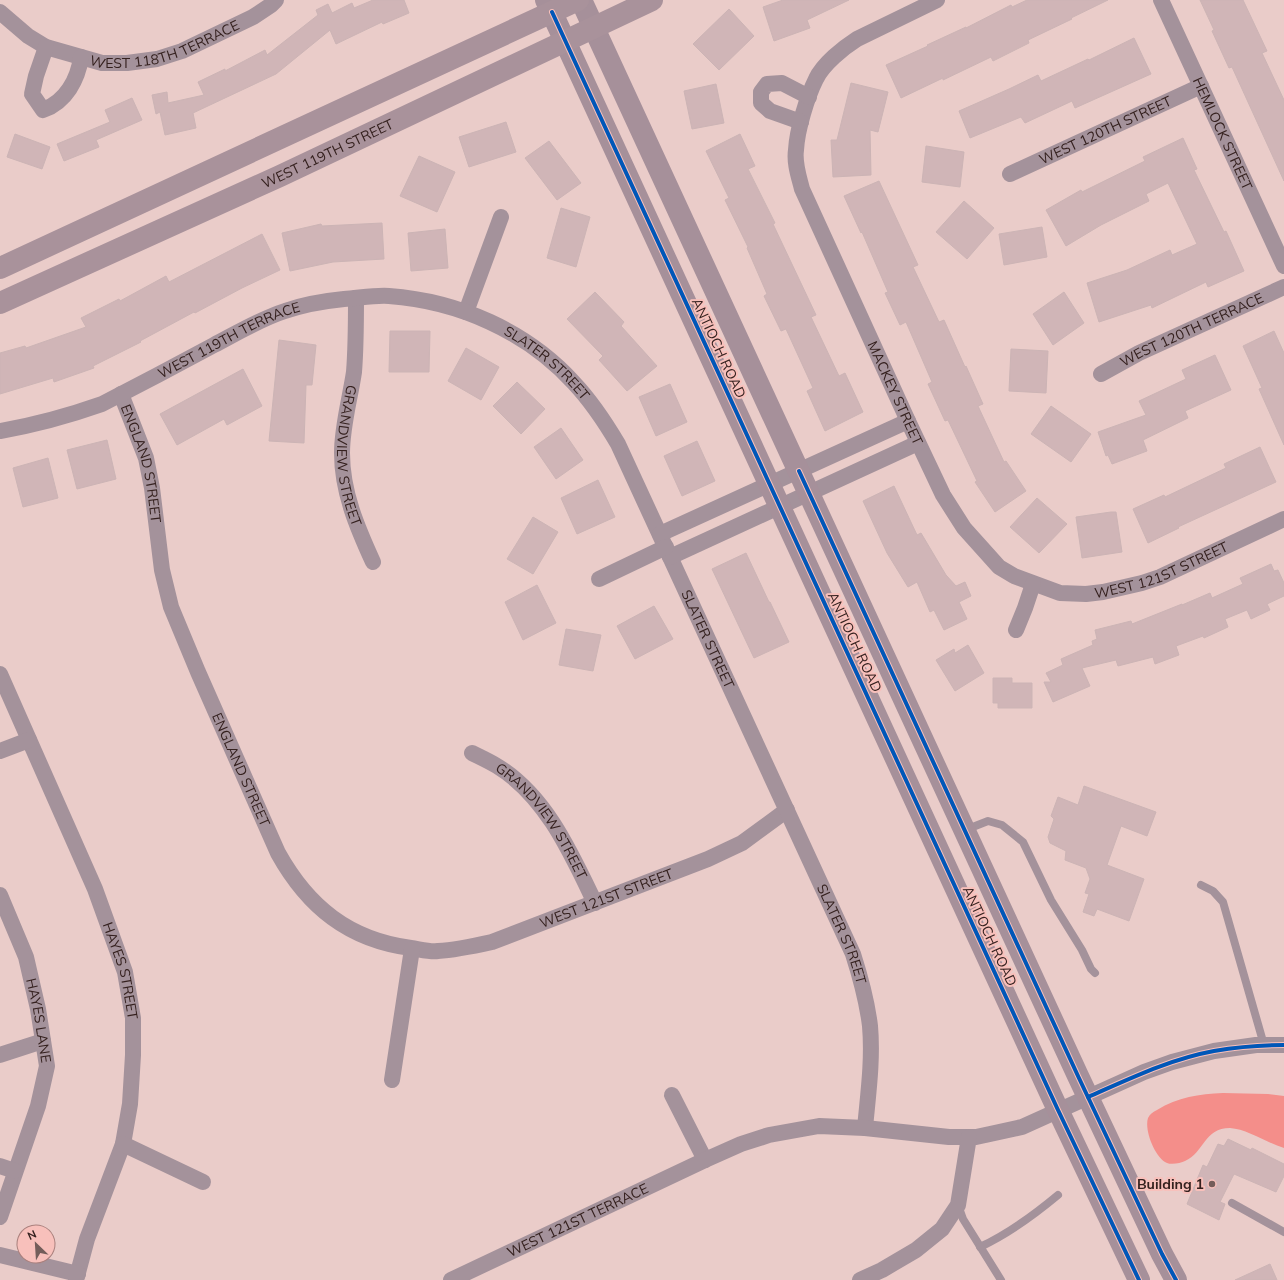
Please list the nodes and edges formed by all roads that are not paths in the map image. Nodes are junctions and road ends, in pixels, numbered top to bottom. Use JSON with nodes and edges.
{"nodes":[{"id":1,"x":276,"y":0,"type":"edge"},
{"id":2,"x":578,"y":0,"type":"edge"},
{"id":3,"x":582,"y":0,"type":"edge"},
{"id":4,"x":652,"y":0,"type":"edge"},
{"id":5,"x":937,"y":0,"type":"edge"},
{"id":6,"x":1161,"y":0,"type":"edge"},
{"id":7,"x":549,"y":6,"type":"edge"},
{"id":8,"x":0,"y":12,"type":"edge"},
{"id":9,"x":594,"y":27,"type":"junction"},
{"id":10,"x":565,"y":41,"type":"junction"},
{"id":11,"x":46,"y":46,"type":"junction"},
{"id":12,"x":81,"y":57,"type":"junction"},
{"id":13,"x":1201,"y":86,"type":"junction"},
{"id":14,"x":809,"y":97,"type":"junction"},
{"id":15,"x":801,"y":122,"type":"junction"},
{"id":16,"x":1010,"y":174,"type":"dead end"},
{"id":17,"x":501,"y":216,"type":"dead end"},
{"id":18,"x":1284,"y":266,"type":"edge"},
{"id":19,"x":0,"y":268,"type":"edge"},
{"id":20,"x":1284,"y":286,"type":"edge"},
{"id":21,"x":356,"y":298,"type":"junction"},
{"id":22,"x":0,"y":303,"type":"edge"},
{"id":23,"x":466,"y":312,"type":"junction"},
{"id":24,"x":1101,"y":374,"type":"dead end"},
{"id":25,"x":121,"y":394,"type":"junction"},
{"id":26,"x":908,"y":421,"type":"junction"},
{"id":27,"x":0,"y":431,"type":"edge"},
{"id":28,"x":918,"y":443,"type":"junction"},
{"id":29,"x":798,"y":471,"type":"junction"},
{"id":30,"x":770,"y":484,"type":"junction"},
{"id":31,"x":809,"y":493,"type":"junction"},
{"id":32,"x":780,"y":506,"type":"junction"},
{"id":33,"x":1284,"y":519,"type":"edge"},
{"id":34,"x":665,"y":546,"type":"junction"},
{"id":35,"x":373,"y":562,"type":"dead end"},
{"id":36,"x":599,"y":579,"type":"dead end"},
{"id":37,"x":1033,"y":584,"type":"junction"},
{"id":38,"x":1016,"y":630,"type":"dead end"},
{"id":39,"x":0,"y":674,"type":"edge"},
{"id":40,"x":29,"y":740,"type":"junction"},
{"id":41,"x":0,"y":751,"type":"edge"},
{"id":42,"x":472,"y":753,"type":"dead end"},
{"id":43,"x":787,"y":810,"type":"junction"},
{"id":44,"x":964,"y":830,"type":"junction"},
{"id":45,"x":1201,"y":885,"type":"dead end"},
{"id":46,"x":1,"y":903,"type":"edge"},
{"id":47,"x":595,"y":903,"type":"junction"},
{"id":48,"x":412,"y":948,"type":"junction"},
{"id":49,"x":1095,"y":973,"type":"dead end"},
{"id":50,"x":43,"y":1041,"type":"junction"},
{"id":51,"x":1264,"y":1045,"type":"junction"},
{"id":52,"x":1284,"y":1045,"type":"edge"},
{"id":53,"x":0,"y":1055,"type":"edge"},
{"id":54,"x":392,"y":1080,"type":"dead end"},
{"id":55,"x":672,"y":1095,"type":"dead end"},
{"id":56,"x":1088,"y":1097,"type":"junction"},
{"id":57,"x":1058,"y":1110,"type":"junction"},
{"id":58,"x":865,"y":1128,"type":"junction"},
{"id":59,"x":969,"y":1137,"type":"junction"},
{"id":60,"x":123,"y":1144,"type":"junction"},
{"id":61,"x":705,"y":1160,"type":"junction"},
{"id":62,"x":8,"y":1169,"type":"edge"},
{"id":63,"x":202,"y":1182,"type":"dead end"},
{"id":64,"x":1058,"y":1195,"type":"dead end"},
{"id":65,"x":1232,"y":1203,"type":"dead end"},
{"id":66,"x":958,"y":1205,"type":"junction"},
{"id":67,"x":0,"y":1217,"type":"edge"},
{"id":68,"x":1284,"y":1232,"type":"edge"},
{"id":69,"x":980,"y":1247,"type":"junction"},
{"id":70,"x":0,"y":1255,"type":"edge"},
{"id":71,"x":883,"y":1275,"type":"edge"},
{"id":72,"x":77,"y":1277,"type":"edge"},
{"id":73,"x":451,"y":1280,"type":"edge"},
{"id":74,"x":860,"y":1280,"type":"edge"},
{"id":75,"x":1001,"y":1280,"type":"edge"},
{"id":76,"x":1139,"y":1280,"type":"edge"},
{"id":77,"x":1176,"y":1280,"type":"edge"}],
"edges":[{"from":1,"to":12,"type":"street","name":"WEST 118TH TERRACE"},
{"from":2,"to":7,"type":"main road"},
{"from":3,"to":9,"type":"main road","name":"ANTIOCH ROAD"},
{"from":4,"to":9,"type":"main road","name":"WEST 119TH STREET"},
{"from":5,"to":14,"type":"street"},
{"from":6,"to":13,"type":"street","name":"HEMLOCK STREET"},
{"from":7,"to":10,"type":"main road","name":"ANTIOCH ROAD"},
{"from":7,"to":19,"type":"main road"},
{"from":8,"to":11,"type":"street"},
{"from":9,"to":10,"type":"main road","name":"WEST 119TH STREET"},
{"from":9,"to":29,"type":"main road","name":"ANTIOCH ROAD"},
{"from":10,"to":22,"type":"main road","name":"WEST 119TH STREET"},
{"from":10,"to":30,"type":"main road","name":"ANTIOCH ROAD"},
{"from":11,"to":12,"type":"street","name":"WEST 118TH TERRACE"},
{"from":11,"to":12,"type":"street"},
{"from":13,"to":16,"type":"street","name":"WEST 120TH STREET"},
{"from":13,"to":18,"type":"street","name":"HEMLOCK STREET"},
{"from":14,"to":15,"type":"street"},
{"from":14,"to":15,"type":"street"},
{"from":15,"to":26,"type":"street","name":"MACKEY STREET"},
{"from":17,"to":23,"type":"street"},
{"from":20,"to":24,"type":"street","name":"WEST 120TH TERRACE"},
{"from":21,"to":23,"type":"street","name":"WEST 119TH TERRACE"},
{"from":21,"to":25,"type":"street","name":"WEST 119TH TERRACE"},
{"from":21,"to":35,"type":"street","name":"GRANDVIEW STREET"},
{"from":23,"to":34,"type":"street","name":"SLATER STREET"},
{"from":25,"to":27,"type":"street","name":"WEST 119TH TERRACE"},
{"from":25,"to":48,"type":"street","name":"ENGLAND STREET"},
{"from":26,"to":28,"type":"street","name":"MACKEY STREET"},
{"from":26,"to":29,"type":"street"},
{"from":28,"to":31,"type":"street"},
{"from":28,"to":37,"type":"street","name":"MACKEY STREET"},
{"from":29,"to":30,"type":"street"},
{"from":29,"to":31,"type":"main road","name":"ANTIOCH ROAD"},
{"from":30,"to":32,"type":"main road","name":"ANTIOCH ROAD"},
{"from":30,"to":34,"type":"street"},
{"from":31,"to":32,"type":"street"},
{"from":31,"to":44,"type":"main road","name":"ANTIOCH ROAD"},
{"from":32,"to":34,"type":"street"},
{"from":32,"to":57,"type":"main road","name":"ANTIOCH ROAD"},
{"from":33,"to":37,"type":"street","name":"WEST 121ST STREET"},
{"from":34,"to":36,"type":"street"},
{"from":34,"to":43,"type":"street","name":"SLATER STREET"},
{"from":37,"to":38,"type":"street"},
{"from":39,"to":40,"type":"street","name":"HAYES STREET"},
{"from":40,"to":41,"type":"street"},
{"from":40,"to":60,"type":"street","name":"HAYES STREET"},
{"from":42,"to":47,"type":"street","name":"GRANDVIEW STREET"},
{"from":43,"to":47,"type":"street","name":"WEST 121ST STREET"},
{"from":43,"to":58,"type":"street","name":"SLATER STREET"},
{"from":44,"to":49,"type":"lane"},
{"from":44,"to":56,"type":"main road","name":"ANTIOCH ROAD"},
{"from":45,"to":51,"type":"lane"},
{"from":46,"to":50,"type":"street","name":"HAYES LANE"},
{"from":47,"to":48,"type":"street","name":"WEST 121ST STREET"},
{"from":48,"to":54,"type":"street"},
{"from":50,"to":53,"type":"street"},
{"from":50,"to":62,"type":"street","name":"HAYES LANE"},
{"from":51,"to":52,"type":"street","name":"WEST 121ST TERRACE"},
{"from":51,"to":56,"type":"street","name":"WEST 121ST TERRACE"},
{"from":55,"to":61,"type":"street"},
{"from":56,"to":57,"type":"street","name":"WEST 121ST TERRACE"},
{"from":56,"to":77,"type":"main road","name":"ANTIOCH ROAD"},
{"from":57,"to":59,"type":"street","name":"WEST 121ST TERRACE"},
{"from":57,"to":76,"type":"main road","name":"ANTIOCH ROAD"},
{"from":58,"to":59,"type":"street","name":"WEST 121ST TERRACE"},
{"from":58,"to":61,"type":"street","name":"WEST 121ST TERRACE"},
{"from":59,"to":66,"type":"street"},
{"from":60,"to":63,"type":"street"},
{"from":60,"to":72,"type":"street","name":"HAYES STREET"},
{"from":61,"to":73,"type":"street","name":"WEST 121ST TERRACE"},
{"from":62,"to":67,"type":"street","name":"HAYES LANE"},
{"from":64,"to":69,"type":"lane"},
{"from":65,"to":68,"type":"lane"},
{"from":66,"to":69,"type":"lane"},
{"from":66,"to":71,"type":"street"},
{"from":69,"to":75,"type":"lane"},
{"from":70,"to":72,"type":"street"},
{"from":71,"to":74,"type":"street"}]}
